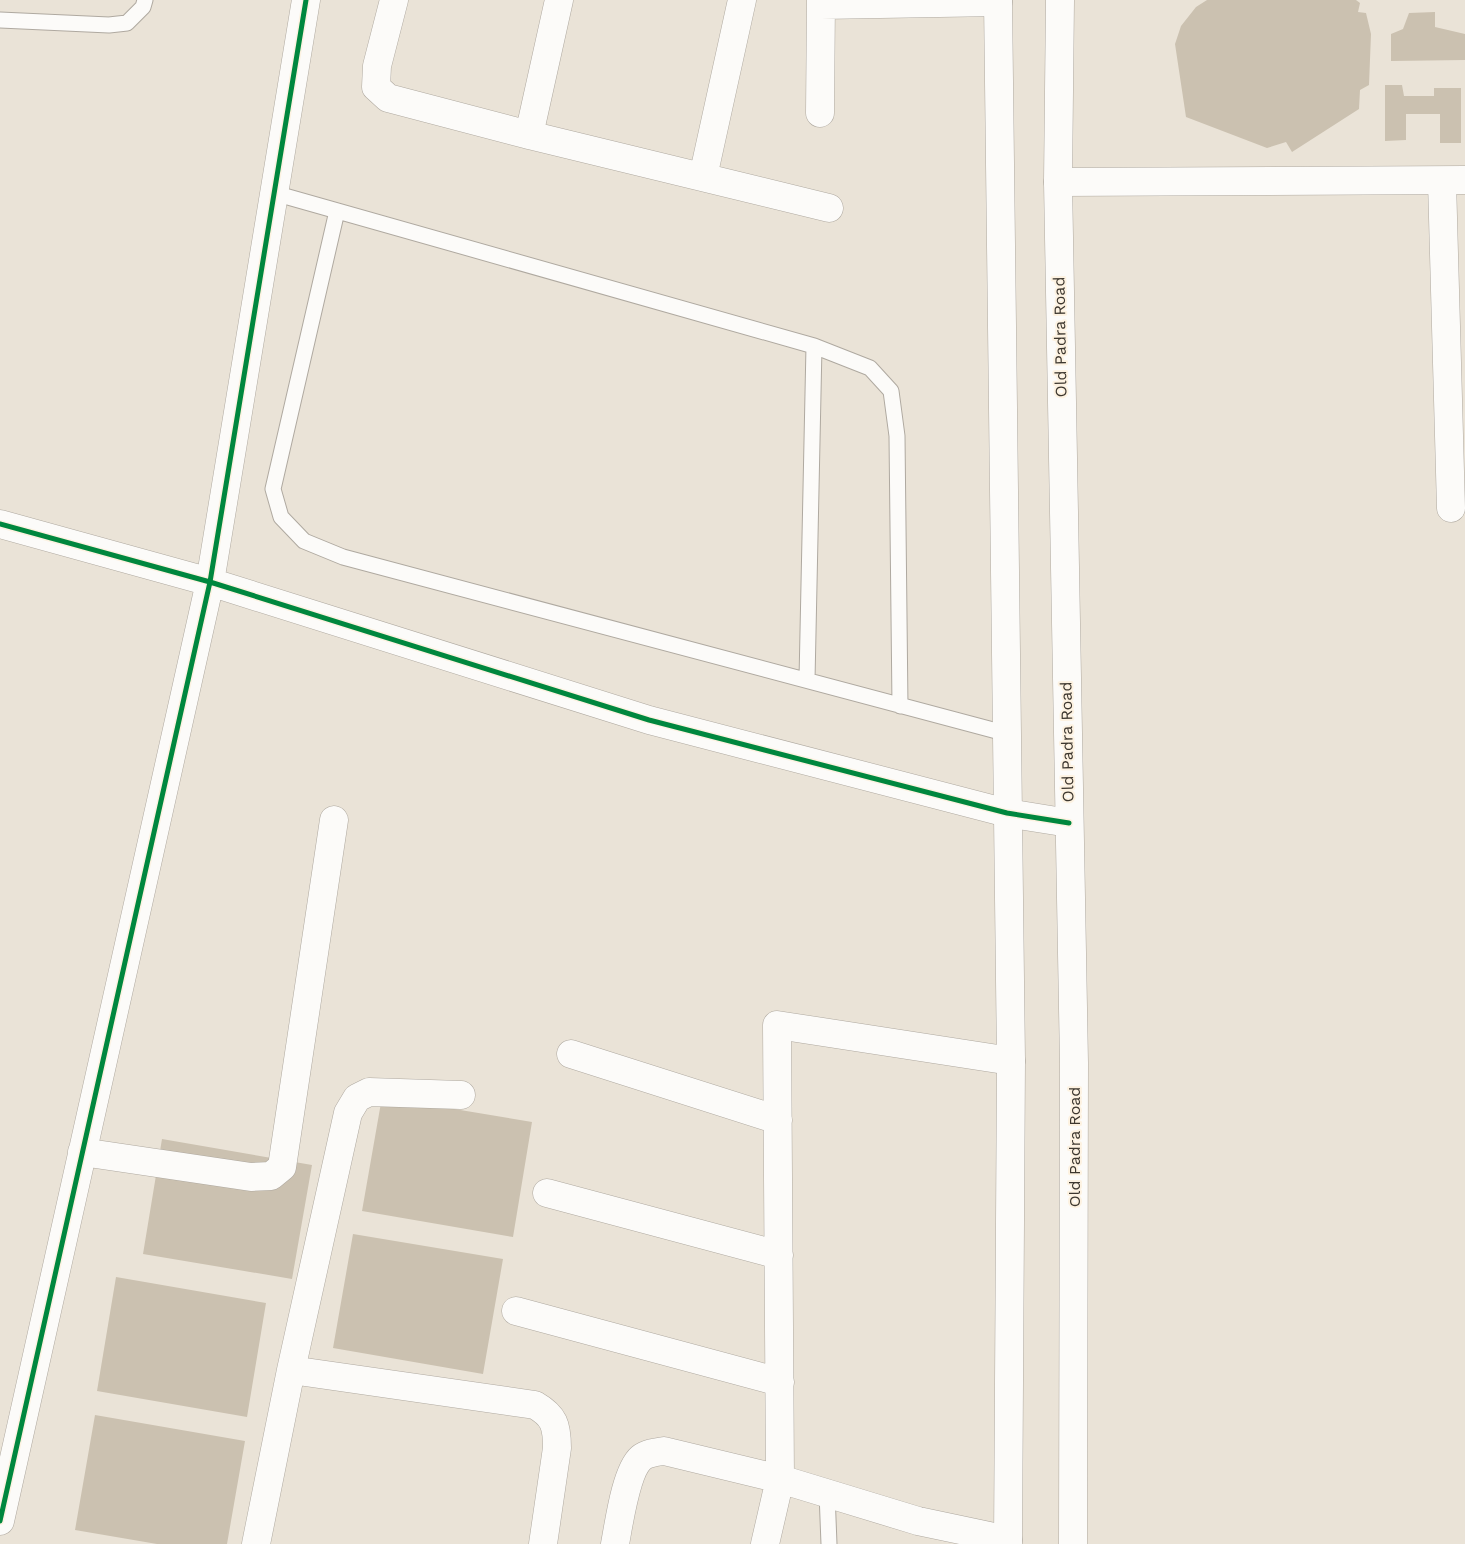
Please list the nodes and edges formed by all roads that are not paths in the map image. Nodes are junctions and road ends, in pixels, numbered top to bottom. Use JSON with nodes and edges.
{"nodes":[{"id":1,"x":145,"y":0,"type":"edge"},
{"id":2,"x":306,"y":0,"type":"edge"},
{"id":3,"x":394,"y":0,"type":"edge"},
{"id":4,"x":559,"y":0,"type":"edge"},
{"id":5,"x":742,"y":0,"type":"edge"},
{"id":6,"x":1060,"y":0,"type":"edge"},
{"id":7,"x":998,"y":1,"type":"edge"},
{"id":8,"x":821,"y":2,"type":"edge"},
{"id":9,"x":0,"y":20,"type":"edge"},
{"id":10,"x":820,"y":113,"type":"dead end"},
{"id":11,"x":530,"y":135,"type":"junction"},
{"id":12,"x":703,"y":177,"type":"junction"},
{"id":13,"x":1453,"y":181,"type":"edge"},
{"id":14,"x":1058,"y":182,"type":"junction"},
{"id":15,"x":274,"y":193,"type":"junction"},
{"id":16,"x":829,"y":208,"type":"dead end"},
{"id":17,"x":337,"y":211,"type":"junction"},
{"id":18,"x":814,"y":346,"type":"junction"},
{"id":19,"x":1451,"y":508,"type":"dead end"},
{"id":20,"x":0,"y":524,"type":"edge"},
{"id":21,"x":210,"y":582,"type":"junction"},
{"id":22,"x":807,"y":680,"type":"junction"},
{"id":23,"x":900,"y":706,"type":"junction"},
{"id":24,"x":1008,"y":734,"type":"junction"},
{"id":25,"x":1007,"y":813,"type":"junction"},
{"id":26,"x":334,"y":820,"type":"dead end"},
{"id":27,"x":1068,"y":823,"type":"junction"},
{"id":28,"x":572,"y":1054,"type":"dead end"},
{"id":29,"x":1011,"y":1061,"type":"junction"},
{"id":30,"x":461,"y":1095,"type":"dead end"},
{"id":31,"x":778,"y":1120,"type":"junction"},
{"id":32,"x":82,"y":1152,"type":"junction"},
{"id":33,"x":547,"y":1193,"type":"dead end"},
{"id":34,"x":779,"y":1255,"type":"junction"},
{"id":35,"x":516,"y":1311,"type":"dead end"},
{"id":36,"x":291,"y":1370,"type":"junction"},
{"id":37,"x":780,"y":1382,"type":"junction"},
{"id":38,"x":780,"y":1479,"type":"junction"},
{"id":39,"x":827,"y":1493,"type":"junction"},
{"id":40,"x":0,"y":1521,"type":"edge"},
{"id":41,"x":1008,"y":1542,"type":"edge"},
{"id":42,"x":256,"y":1544,"type":"edge"},
{"id":43,"x":543,"y":1544,"type":"edge"},
{"id":44,"x":615,"y":1544,"type":"edge"},
{"id":45,"x":765,"y":1544,"type":"edge"},
{"id":46,"x":829,"y":1544,"type":"edge"},
{"id":47,"x":1074,"y":1544,"type":"edge"}],
"edges":[{"from":1,"to":9,"type":"lane"},
{"from":2,"to":15,"type":"street"},
{"from":3,"to":11,"type":"street"},
{"from":4,"to":11,"type":"street"},
{"from":5,"to":12,"type":"street"},
{"from":6,"to":14,"type":"street","name":"Old Padra Road"},
{"from":7,"to":8,"type":"street"},
{"from":7,"to":24,"type":"street"},
{"from":8,"to":10,"type":"street"},
{"from":11,"to":12,"type":"street"},
{"from":12,"to":16,"type":"street"},
{"from":13,"to":14,"type":"street"},
{"from":13,"to":19,"type":"street"},
{"from":14,"to":27,"type":"street","name":"Old Padra Road"},
{"from":15,"to":17,"type":"lane"},
{"from":15,"to":21,"type":"street"},
{"from":17,"to":18,"type":"lane"},
{"from":17,"to":22,"type":"lane"},
{"from":18,"to":22,"type":"lane"},
{"from":18,"to":23,"type":"lane"},
{"from":20,"to":21,"type":"street"},
{"from":21,"to":25,"type":"street"},
{"from":21,"to":32,"type":"street"},
{"from":22,"to":23,"type":"lane"},
{"from":23,"to":24,"type":"lane"},
{"from":24,"to":25,"type":"street"},
{"from":25,"to":27,"type":"street"},
{"from":25,"to":29,"type":"street"},
{"from":26,"to":32,"type":"street"},
{"from":27,"to":47,"type":"street","name":"Old Padra Road"},
{"from":28,"to":31,"type":"street"},
{"from":29,"to":31,"type":"street"},
{"from":29,"to":41,"type":"street"},
{"from":30,"to":36,"type":"street"},
{"from":31,"to":34,"type":"street"},
{"from":32,"to":40,"type":"street"},
{"from":33,"to":34,"type":"street"},
{"from":34,"to":37,"type":"street"},
{"from":35,"to":37,"type":"street"},
{"from":36,"to":42,"type":"street"},
{"from":36,"to":43,"type":"street"},
{"from":37,"to":38,"type":"street"},
{"from":38,"to":39,"type":"street"},
{"from":38,"to":44,"type":"street"},
{"from":38,"to":45,"type":"street"},
{"from":39,"to":41,"type":"street"},
{"from":39,"to":46,"type":"lane"}]}
